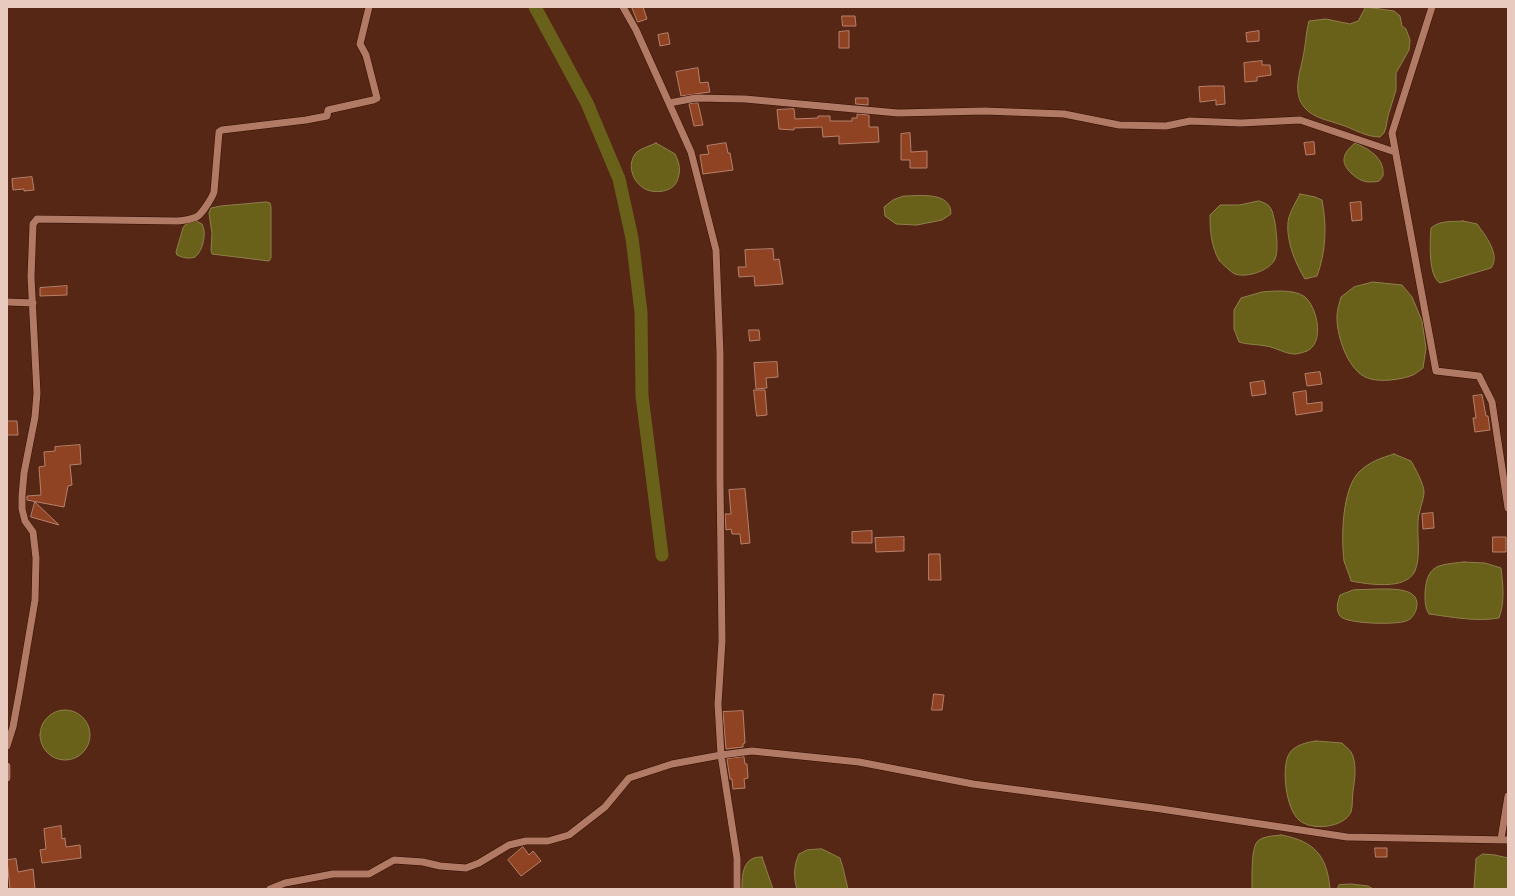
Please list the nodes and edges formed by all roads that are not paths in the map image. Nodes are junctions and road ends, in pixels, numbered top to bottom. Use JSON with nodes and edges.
{"nodes":[{"id":1,"x":369,"y":7,"type":"edge"},
{"id":2,"x":623,"y":7,"type":"edge"},
{"id":3,"x":1432,"y":7,"type":"edge"},
{"id":4,"x":669,"y":103,"type":"junction"},
{"id":5,"x":1395,"y":152,"type":"junction"},
{"id":6,"x":7,"y":302,"type":"edge"},
{"id":7,"x":33,"y":303,"type":"junction"},
{"id":8,"x":1508,"y":508,"type":"edge"},
{"id":9,"x":7,"y":746,"type":"edge"},
{"id":10,"x":721,"y":755,"type":"junction"},
{"id":11,"x":7,"y":766,"type":"edge"},
{"id":12,"x":7,"y":778,"type":"edge"},
{"id":13,"x":1508,"y":796,"type":"edge"},
{"id":14,"x":1505,"y":839,"type":"edge"},
{"id":15,"x":270,"y":889,"type":"edge"},
{"id":16,"x":737,"y":889,"type":"edge"}],
"edges":[{"from":1,"to":7,"type":"street"},
{"from":2,"to":4,"type":"street"},
{"from":3,"to":5,"type":"street"},
{"from":4,"to":5,"type":"street"},
{"from":4,"to":10,"type":"street"},
{"from":5,"to":8,"type":"street"},
{"from":6,"to":7,"type":"street"},
{"from":7,"to":9,"type":"street"},
{"from":10,"to":14,"type":"street"},
{"from":10,"to":15,"type":"street"},
{"from":10,"to":16,"type":"street"},
{"from":11,"to":12,"type":"street"},
{"from":13,"to":14,"type":"street"}]}
